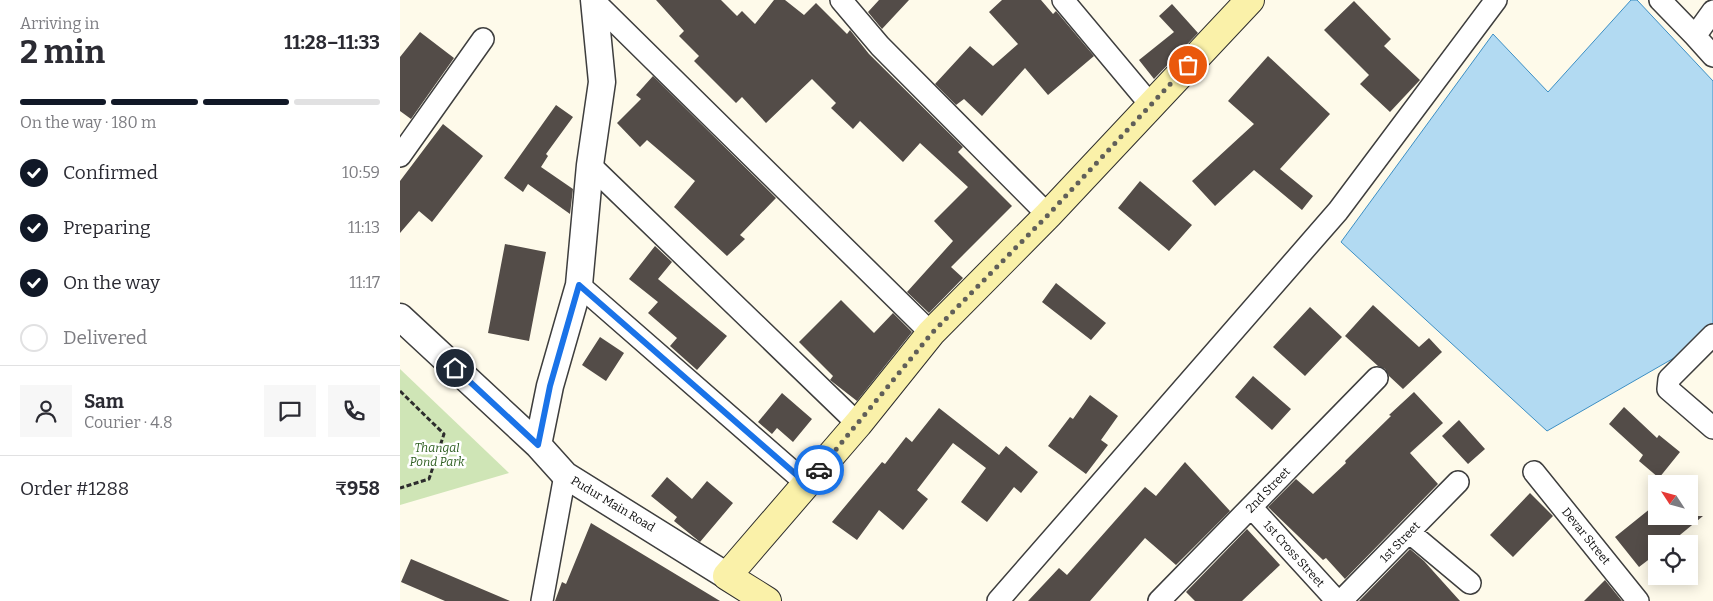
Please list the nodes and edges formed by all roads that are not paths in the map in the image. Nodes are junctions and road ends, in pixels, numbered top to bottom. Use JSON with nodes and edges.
{"nodes":[{"id":1,"x":841,"y":0,"type":"edge"},
{"id":2,"x":1063,"y":0,"type":"edge"},
{"id":3,"x":1250,"y":0,"type":"edge"},
{"id":4,"x":1496,"y":0,"type":"edge"},
{"id":5,"x":1660,"y":0,"type":"edge"},
{"id":6,"x":595,"y":1,"type":"edge"},
{"id":7,"x":1713,"y":11,"type":"edge"},
{"id":8,"x":1694,"y":36,"type":"junction"},
{"id":9,"x":483,"y":39,"type":"dead end"},
{"id":10,"x":1713,"y":56,"type":"edge"},
{"id":11,"x":1150,"y":104,"type":"junction"},
{"id":12,"x":400,"y":156,"type":"edge"},
{"id":13,"x":590,"y":165,"type":"junction"},
{"id":14,"x":1048,"y":215,"type":"junction"},
{"id":15,"x":579,"y":285,"type":"junction"},
{"id":16,"x":400,"y":316,"type":"edge"},
{"id":17,"x":932,"y":333,"type":"junction"},
{"id":18,"x":1713,"y":335,"type":"edge"},
{"id":19,"x":1377,"y":378,"type":"dead end"},
{"id":20,"x":858,"y":424,"type":"junction"},
{"id":21,"x":1713,"y":428,"type":"edge"},
{"id":22,"x":538,"y":445,"type":"junction"},
{"id":23,"x":1534,"y":472,"type":"dead end"},
{"id":24,"x":565,"y":475,"type":"junction"},
{"id":25,"x":1458,"y":482,"type":"dead end"},
{"id":26,"x":807,"y":484,"type":"junction"},
{"id":27,"x":1251,"y":507,"type":"junction"},
{"id":28,"x":1409,"y":532,"type":"junction"},
{"id":29,"x":727,"y":576,"type":"junction"},
{"id":30,"x":1470,"y":583,"type":"dead end"},
{"id":31,"x":542,"y":601,"type":"edge"},
{"id":32,"x":767,"y":601,"type":"edge"},
{"id":33,"x":998,"y":601,"type":"edge"},
{"id":34,"x":1159,"y":601,"type":"edge"},
{"id":35,"x":1336,"y":601,"type":"edge"},
{"id":36,"x":1341,"y":601,"type":"edge"},
{"id":37,"x":1638,"y":601,"type":"edge"}],
"edges":[{"from":1,"to":14,"type":"street"},
{"from":2,"to":11,"type":"street"},
{"from":3,"to":11,"type":"main road"},
{"from":4,"to":33,"type":"street"},
{"from":5,"to":8,"type":"street"},
{"from":6,"to":13,"type":"street"},
{"from":6,"to":17,"type":"street"},
{"from":7,"to":8,"type":"street"},
{"from":8,"to":10,"type":"street"},
{"from":9,"to":12,"type":"street"},
{"from":11,"to":14,"type":"main road"},
{"from":13,"to":15,"type":"street"},
{"from":13,"to":20,"type":"street"},
{"from":14,"to":17,"type":"main road"},
{"from":15,"to":22,"type":"street"},
{"from":15,"to":26,"type":"street"},
{"from":16,"to":22,"type":"street","name":"Pudur Main Road"},
{"from":17,"to":20,"type":"main road"},
{"from":18,"to":21,"type":"street"},
{"from":19,"to":27,"type":"street","name":"2nd Street"},
{"from":20,"to":26,"type":"main road"},
{"from":22,"to":24,"type":"street","name":"Pudur Main Road"},
{"from":23,"to":37,"type":"street","name":"Devar Street"},
{"from":24,"to":29,"type":"street","name":"Pudur Main Road"},
{"from":24,"to":31,"type":"street"},
{"from":25,"to":28,"type":"street","name":"1st Street"},
{"from":26,"to":29,"type":"main road"},
{"from":27,"to":34,"type":"street","name":"2nd Street"},
{"from":27,"to":35,"type":"street","name":"1st Cross Street"},
{"from":28,"to":30,"type":"street"},
{"from":28,"to":36,"type":"street","name":"1st Street"},
{"from":29,"to":32,"type":"main road"}]}
